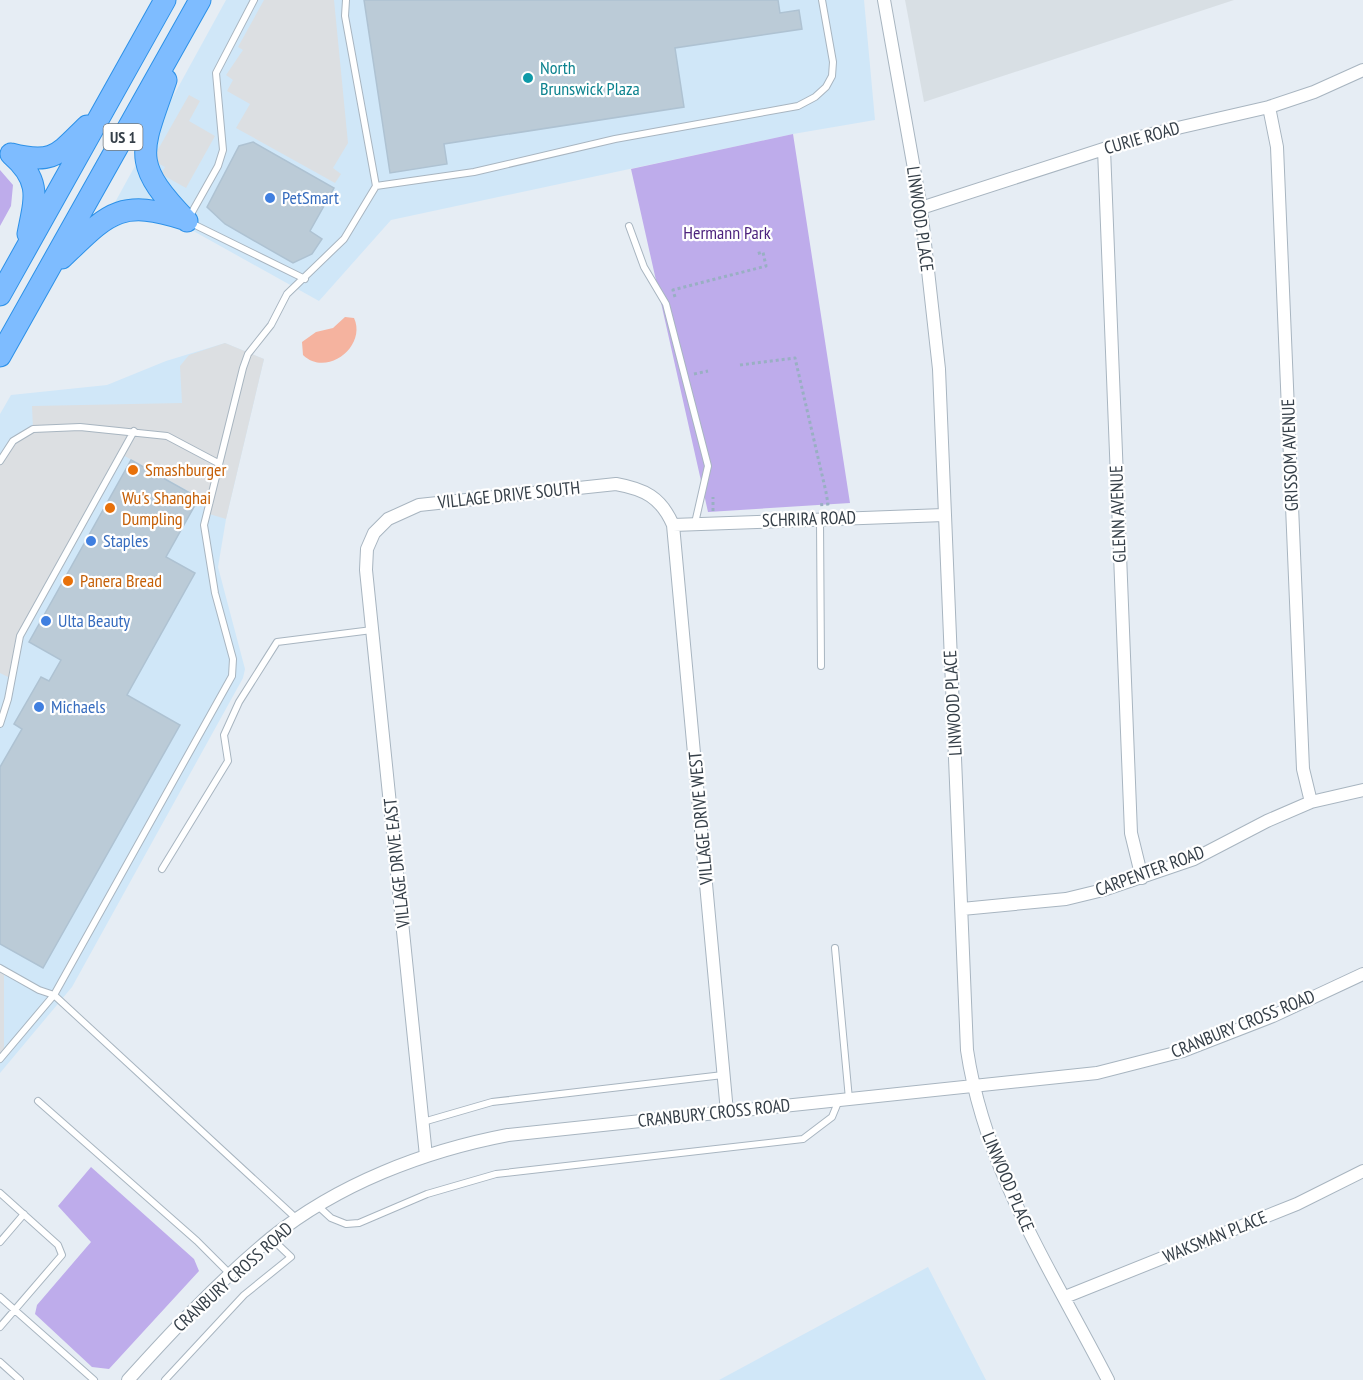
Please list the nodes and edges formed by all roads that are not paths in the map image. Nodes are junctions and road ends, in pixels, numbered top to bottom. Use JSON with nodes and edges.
{"nodes":[{"id":1,"x":165,"y":0,"type":"edge"},
{"id":2,"x":200,"y":0,"type":"edge"},
{"id":3,"x":254,"y":0,"type":"edge"},
{"id":4,"x":346,"y":0,"type":"edge"},
{"id":5,"x":822,"y":0,"type":"edge"},
{"id":6,"x":884,"y":0,"type":"edge"},
{"id":7,"x":186,"y":26,"type":"junction"},
{"id":8,"x":1363,"y":70,"type":"edge"},
{"id":9,"x":1269,"y":107,"type":"junction"},
{"id":10,"x":103,"y":111,"type":"junction"},
{"id":11,"x":1104,"y":149,"type":"junction"},
{"id":12,"x":376,"y":186,"type":"junction"},
{"id":13,"x":921,"y":208,"type":"junction"},
{"id":14,"x":187,"y":221,"type":"junction"},
{"id":15,"x":628,"y":226,"type":"dead end"},
{"id":16,"x":24,"y":253,"type":"junction"},
{"id":17,"x":46,"y":274,"type":"junction"},
{"id":18,"x":305,"y":279,"type":"junction"},
{"id":19,"x":0,"y":295,"type":"edge"},
{"id":20,"x":0,"y":356,"type":"edge"},
{"id":21,"x":134,"y":431,"type":"junction"},
{"id":22,"x":0,"y":461,"type":"edge"},
{"id":23,"x":219,"y":463,"type":"junction"},
{"id":24,"x":944,"y":515,"type":"junction"},
{"id":25,"x":820,"y":519,"type":"junction"},
{"id":26,"x":695,"y":523,"type":"junction"},
{"id":27,"x":673,"y":525,"type":"junction"},
{"id":28,"x":366,"y":570,"type":"joint"},
{"id":29,"x":373,"y":630,"type":"junction"},
{"id":30,"x":821,"y":666,"type":"dead end"},
{"id":31,"x":1,"y":719,"type":"edge"},
{"id":32,"x":1363,"y":790,"type":"edge"},
{"id":33,"x":1311,"y":802,"type":"junction"},
{"id":34,"x":162,"y":869,"type":"dead end"},
{"id":35,"x":1142,"y":878,"type":"junction"},
{"id":36,"x":962,"y":909,"type":"junction"},
{"id":37,"x":835,"y":948,"type":"dead end"},
{"id":38,"x":0,"y":968,"type":"edge"},
{"id":39,"x":1363,"y":974,"type":"edge"},
{"id":40,"x":54,"y":995,"type":"junction"},
{"id":41,"x":0,"y":1059,"type":"edge"},
{"id":42,"x":724,"y":1075,"type":"junction"},
{"id":43,"x":972,"y":1086,"type":"junction"},
{"id":44,"x":844,"y":1099,"type":"junction"},
{"id":45,"x":38,"y":1101,"type":"dead end"},
{"id":46,"x":727,"y":1112,"type":"junction"},
{"id":47,"x":422,"y":1122,"type":"junction"},
{"id":48,"x":426,"y":1156,"type":"junction"},
{"id":49,"x":1363,"y":1171,"type":"edge"},
{"id":50,"x":0,"y":1193,"type":"edge"},
{"id":51,"x":318,"y":1206,"type":"junction"},
{"id":52,"x":24,"y":1214,"type":"junction"},
{"id":53,"x":298,"y":1220,"type":"junction"},
{"id":54,"x":271,"y":1238,"type":"junction"},
{"id":55,"x":0,"y":1242,"type":"edge"},
{"id":56,"x":231,"y":1275,"type":"junction"},
{"id":57,"x":0,"y":1297,"type":"edge"},
{"id":58,"x":1065,"y":1298,"type":"junction"},
{"id":59,"x":15,"y":1311,"type":"junction"},
{"id":60,"x":0,"y":1327,"type":"edge"},
{"id":61,"x":0,"y":1362,"type":"edge"},
{"id":62,"x":19,"y":1380,"type":"edge"},
{"id":63,"x":94,"y":1380,"type":"edge"},
{"id":64,"x":128,"y":1380,"type":"edge"},
{"id":65,"x":165,"y":1380,"type":"edge"},
{"id":66,"x":1108,"y":1380,"type":"edge"}],
"edges":[{"from":1,"to":10,"type":"highway","number":"US 1"},
{"from":2,"to":7,"type":"highway","number":"US 1"},
{"from":3,"to":14,"type":"lane"},
{"from":4,"to":12,"type":"lane"},
{"from":5,"to":12,"type":"lane"},
{"from":6,"to":13,"type":"street","name":"LINWOOD PLACE"},
{"from":7,"to":14,"type":"highway"},
{"from":7,"to":17,"type":"highway","number":"US 1"},
{"from":8,"to":9,"type":"street","name":"CURIE ROAD"},
{"from":9,"to":11,"type":"street","name":"CURIE ROAD"},
{"from":9,"to":33,"type":"street","name":"GRISSOM AVENUE"},
{"from":10,"to":16,"type":"highway","number":"US 1"},
{"from":10,"to":16,"type":"highway"},
{"from":11,"to":13,"type":"street","name":"CURIE ROAD"},
{"from":11,"to":35,"type":"street","name":"GLENN AVENUE"},
{"from":12,"to":18,"type":"lane"},
{"from":13,"to":24,"type":"street","name":"LINWOOD PLACE"},
{"from":14,"to":17,"type":"highway"},
{"from":14,"to":18,"type":"lane"},
{"from":15,"to":26,"type":"lane"},
{"from":16,"to":19,"type":"highway","number":"US 1"},
{"from":17,"to":20,"type":"highway","number":"US 1"},
{"from":18,"to":23,"type":"lane"},
{"from":21,"to":22,"type":"lane"},
{"from":21,"to":23,"type":"lane"},
{"from":21,"to":31,"type":"lane"},
{"from":23,"to":40,"type":"lane"},
{"from":24,"to":25,"type":"street","name":"SCHRIRA ROAD"},
{"from":24,"to":36,"type":"street","name":"LINWOOD PLACE"},
{"from":25,"to":26,"type":"street","name":"SCHRIRA ROAD"},
{"from":25,"to":30,"type":"lane"},
{"from":26,"to":27,"type":"street","name":"SCHRIRA ROAD"},
{"from":27,"to":28,"type":"street","name":"VILLAGE DRIVE SOUTH"},
{"from":27,"to":42,"type":"street","name":"VILLAGE DRIVE WEST"},
{"from":28,"to":29,"type":"street","name":"VILLAGE DRIVE EAST"},
{"from":29,"to":34,"type":"lane"},
{"from":29,"to":47,"type":"street","name":"VILLAGE DRIVE EAST"},
{"from":32,"to":33,"type":"street","name":"CARPENTER ROAD"},
{"from":33,"to":35,"type":"street","name":"CARPENTER ROAD"},
{"from":35,"to":36,"type":"street","name":"CARPENTER ROAD"},
{"from":36,"to":43,"type":"street","name":"LINWOOD PLACE"},
{"from":37,"to":44,"type":"lane"},
{"from":38,"to":40,"type":"lane"},
{"from":39,"to":43,"type":"street","name":"CRANBURY CROSS ROAD"},
{"from":40,"to":41,"type":"lane"},
{"from":40,"to":53,"type":"lane"},
{"from":42,"to":46,"type":"street","name":"VILLAGE DRIVE WEST"},
{"from":42,"to":47,"type":"lane"},
{"from":43,"to":44,"type":"street","name":"CRANBURY CROSS ROAD"},
{"from":43,"to":58,"type":"street","name":"LINWOOD PLACE"},
{"from":44,"to":46,"type":"street","name":"CRANBURY CROSS ROAD"},
{"from":44,"to":51,"type":"lane"},
{"from":45,"to":56,"type":"lane"},
{"from":46,"to":48,"type":"street","name":"CRANBURY CROSS ROAD"},
{"from":47,"to":48,"type":"street","name":"VILLAGE DRIVE EAST"},
{"from":48,"to":51,"type":"street","name":"CRANBURY CROSS ROAD"},
{"from":49,"to":58,"type":"street","name":"WAKSMAN PLACE"},
{"from":50,"to":52,"type":"lane"},
{"from":51,"to":53,"type":"street","name":"CRANBURY CROSS ROAD"},
{"from":52,"to":55,"type":"lane"},
{"from":52,"to":59,"type":"lane"},
{"from":53,"to":54,"type":"street","name":"CRANBURY CROSS ROAD"},
{"from":54,"to":56,"type":"street","name":"CRANBURY CROSS ROAD"},
{"from":54,"to":65,"type":"lane"},
{"from":56,"to":64,"type":"street","name":"CRANBURY CROSS ROAD"},
{"from":57,"to":59,"type":"lane"},
{"from":58,"to":66,"type":"street","name":"LINWOOD PLACE"},
{"from":59,"to":60,"type":"lane"},
{"from":59,"to":63,"type":"lane"},
{"from":61,"to":62,"type":"lane"}]}
